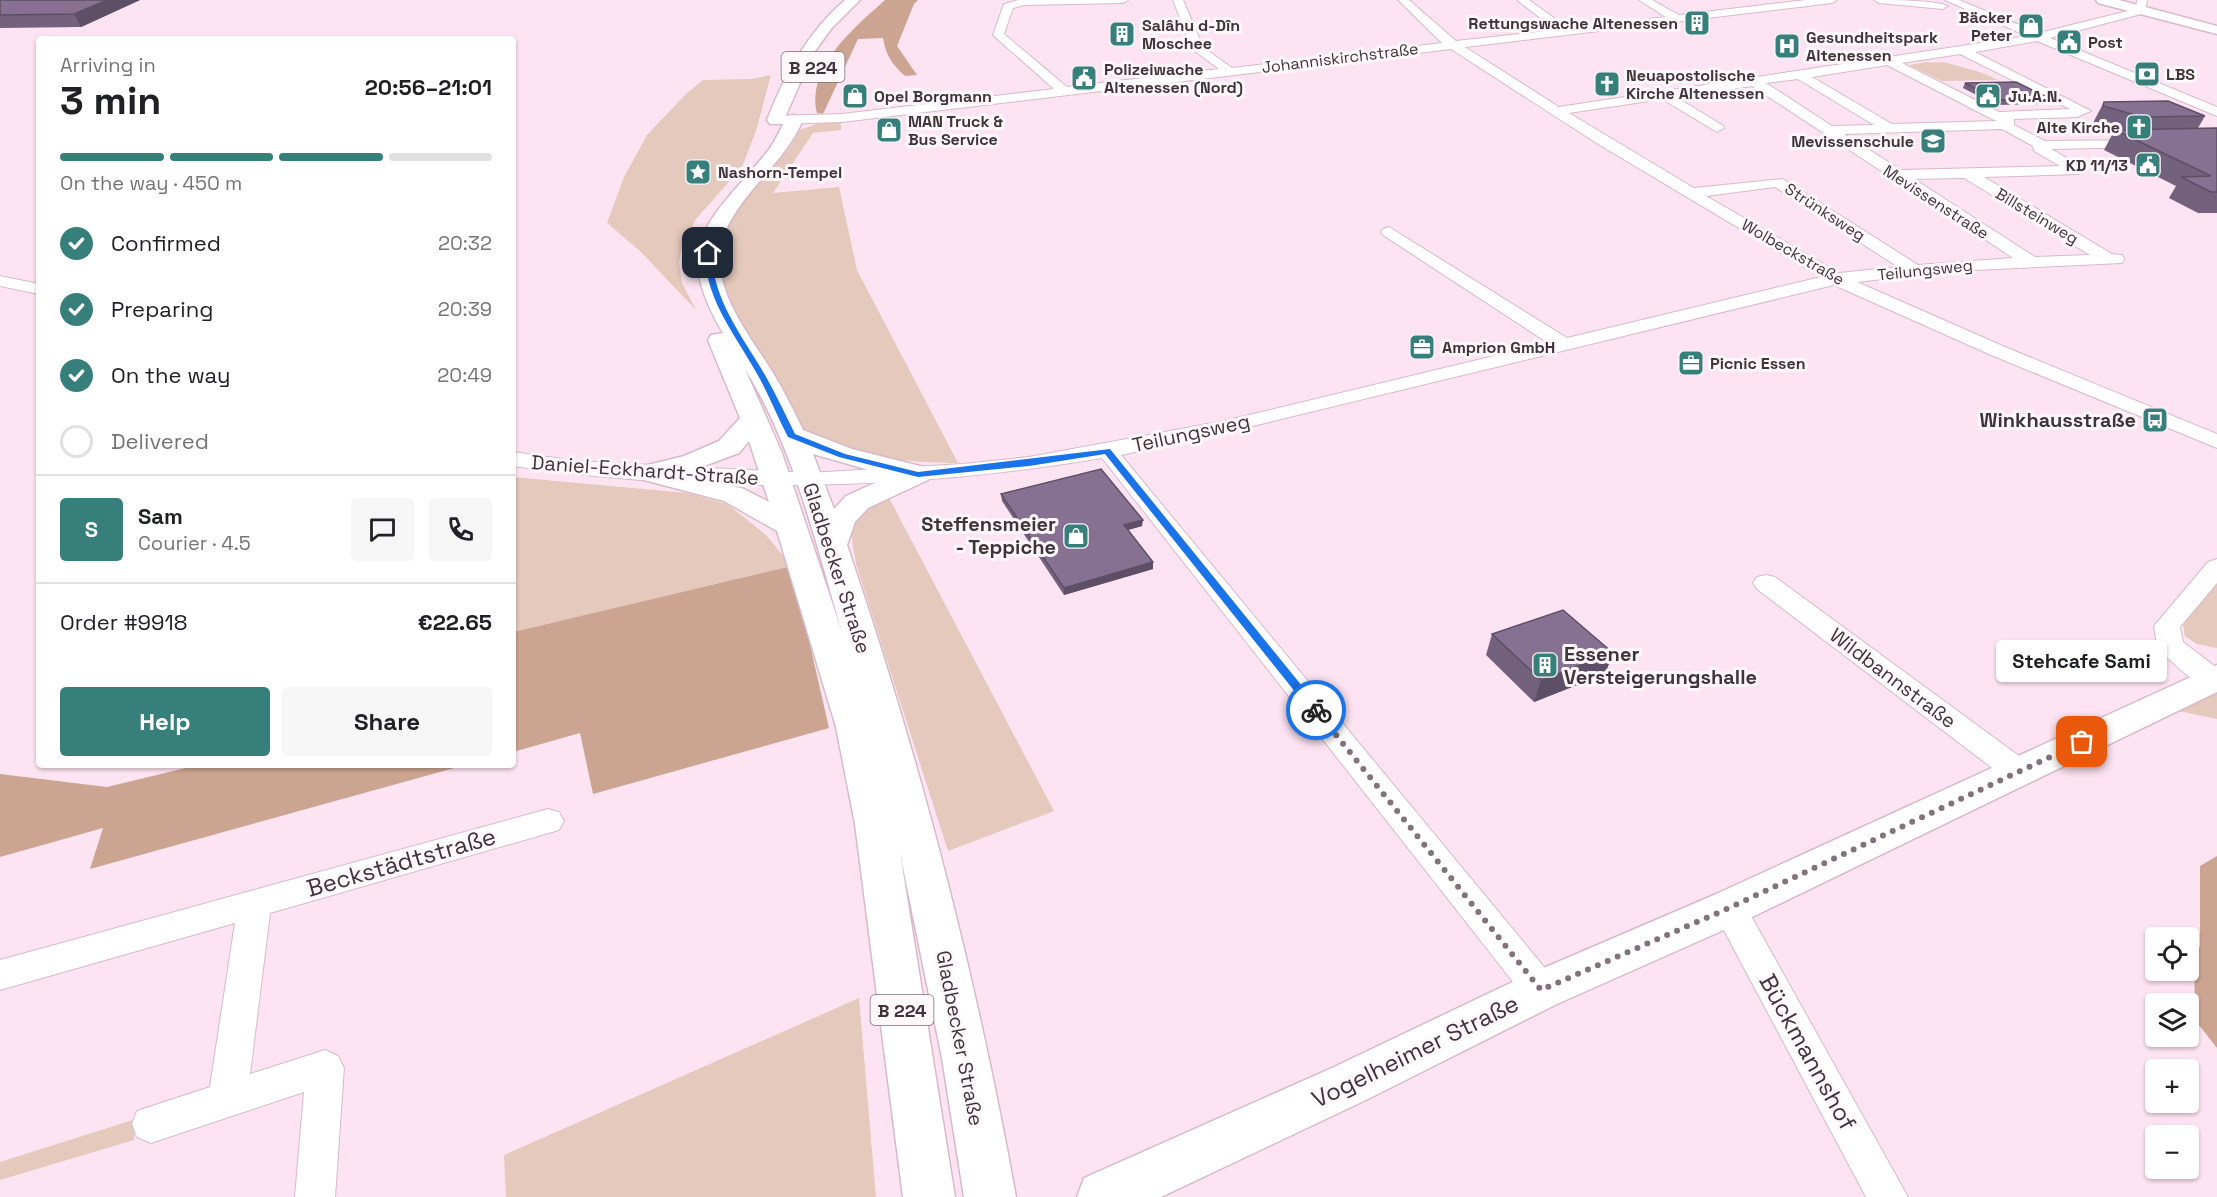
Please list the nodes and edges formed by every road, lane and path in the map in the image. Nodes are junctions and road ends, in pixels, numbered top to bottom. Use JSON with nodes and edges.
{"nodes":[{"id":1,"x":867,"y":0,"type":"edge"},
{"id":2,"x":1123,"y":0,"type":"edge"},
{"id":3,"x":1178,"y":0,"type":"edge"},
{"id":4,"x":1403,"y":0,"type":"edge"},
{"id":5,"x":1522,"y":0,"type":"edge"},
{"id":6,"x":1644,"y":0,"type":"edge"},
{"id":7,"x":1725,"y":0,"type":"edge"},
{"id":8,"x":1832,"y":0,"type":"edge"},
{"id":9,"x":1879,"y":0,"type":"edge"},
{"id":10,"x":2103,"y":0,"type":"edge"},
{"id":11,"x":849,"y":2,"type":"edge"},
{"id":12,"x":1946,"y":3,"type":"edge"},
{"id":13,"x":2139,"y":4,"type":"edge"},
{"id":14,"x":1744,"y":11,"type":"junction"},
{"id":15,"x":2117,"y":18,"type":"junction"},
{"id":16,"x":1678,"y":19,"type":"junction"},
{"id":17,"x":2176,"y":20,"type":"junction"},
{"id":18,"x":2217,"y":22,"type":"edge"},
{"id":19,"x":2217,"y":30,"type":"edge"},
{"id":20,"x":1566,"y":32,"type":"junction"},
{"id":21,"x":2039,"y":37,"type":"junction"},
{"id":22,"x":2019,"y":42,"type":"junction"},
{"id":23,"x":1453,"y":45,"type":"junction"},
{"id":24,"x":2062,"y":47,"type":"junction"},
{"id":25,"x":1961,"y":50,"type":"junction"},
{"id":26,"x":1888,"y":61,"type":"junction"},
{"id":27,"x":1230,"y":71,"type":"junction"},
{"id":28,"x":1799,"y":74,"type":"junction"},
{"id":29,"x":1754,"y":81,"type":"junction"},
{"id":30,"x":1064,"y":91,"type":"junction"},
{"id":31,"x":1664,"y":95,"type":"junction"},
{"id":32,"x":793,"y":111,"type":"junction"},
{"id":33,"x":1557,"y":111,"type":"junction"},
{"id":34,"x":2217,"y":111,"type":"edge"},
{"id":35,"x":2001,"y":120,"type":"junction"},
{"id":36,"x":1717,"y":128,"type":"dead end"},
{"id":37,"x":1889,"y":129,"type":"junction"},
{"id":38,"x":1826,"y":130,"type":"junction"},
{"id":39,"x":2162,"y":142,"type":"edge"},
{"id":40,"x":2042,"y":145,"type":"junction"},
{"id":41,"x":1965,"y":172,"type":"junction"},
{"id":42,"x":1893,"y":175,"type":"junction"},
{"id":43,"x":1692,"y":193,"type":"junction"},
{"id":44,"x":1389,"y":232,"type":"dead end"},
{"id":45,"x":2112,"y":259,"type":"joint"},
{"id":46,"x":2029,"y":261,"type":"junction"},
{"id":47,"x":1915,"y":270,"type":"junction"},
{"id":48,"x":1836,"y":279,"type":"junction"},
{"id":49,"x":0,"y":281,"type":"edge"},
{"id":50,"x":36,"y":288,"type":"edge"},
{"id":51,"x":1562,"y":343,"type":"junction"},
{"id":52,"x":755,"y":418,"type":"junction"},
{"id":53,"x":791,"y":435,"type":"junction"},
{"id":54,"x":2217,"y":442,"type":"edge"},
{"id":55,"x":1107,"y":451,"type":"junction"},
{"id":56,"x":516,"y":459,"type":"edge"},
{"id":57,"x":650,"y":474,"type":"junction"},
{"id":58,"x":918,"y":474,"type":"junction"},
{"id":59,"x":793,"y":480,"type":"junction"},
{"id":60,"x":812,"y":537,"type":"junction"},
{"id":61,"x":2217,"y":567,"type":"edge"},
{"id":62,"x":1766,"y":583,"type":"dead end"},
{"id":63,"x":2215,"y":678,"type":"edge"},
{"id":64,"x":2019,"y":772,"type":"junction"},
{"id":65,"x":548,"y":820,"type":"dead end"},
{"id":66,"x":255,"y":903,"type":"junction"},
{"id":67,"x":1729,"y":908,"type":"junction"},
{"id":68,"x":0,"y":975,"type":"edge"},
{"id":69,"x":1541,"y":990,"type":"junction"},
{"id":70,"x":227,"y":1101,"type":"junction"},
{"id":71,"x":151,"y":1124,"type":"dead end"},
{"id":72,"x":315,"y":1197,"type":"edge"},
{"id":73,"x":928,"y":1197,"type":"edge"},
{"id":74,"x":990,"y":1197,"type":"edge"},
{"id":75,"x":1103,"y":1197,"type":"edge"},
{"id":76,"x":1888,"y":1197,"type":"edge"}],
"edges":[{"from":1,"to":32,"type":"main road","name":"Gladbecker Straße","number":"B 224"},
{"from":2,"to":30,"type":"street"},
{"from":3,"to":27,"type":"street"},
{"from":4,"to":23,"type":"street","name":"Wolbeckstraße"},
{"from":5,"to":20,"type":"street"},
{"from":6,"to":16,"type":"street"},
{"from":7,"to":14,"type":"street"},
{"from":8,"to":14,"type":"street","name":"Johanniskirchstraße"},
{"from":9,"to":12,"type":"street"},
{"from":10,"to":13,"type":"main road"},
{"from":11,"to":32,"type":"main road","name":"Gladbecker Straße","number":"B 224"},
{"from":12,"to":21,"type":"street"},
{"from":13,"to":15,"type":"street"},
{"from":13,"to":17,"type":"main road"},
{"from":13,"to":18,"type":"main road"},
{"from":14,"to":16,"type":"street","name":"Johanniskirchstraße"},
{"from":15,"to":17,"type":"street"},
{"from":15,"to":21,"type":"street"},
{"from":16,"to":20,"type":"street","name":"Johanniskirchstraße"},
{"from":17,"to":19,"type":"main road"},
{"from":20,"to":23,"type":"street","name":"Johanniskirchstraße"},
{"from":21,"to":22,"type":"street"},
{"from":21,"to":24,"type":"street"},
{"from":22,"to":24,"type":"street"},
{"from":22,"to":25,"type":"street"},
{"from":23,"to":27,"type":"street","name":"Johanniskirchstraße"},
{"from":23,"to":33,"type":"street","name":"Wolbeckstraße"},
{"from":24,"to":34,"type":"street"},
{"from":25,"to":26,"type":"street"},
{"from":25,"to":35,"type":"street"},
{"from":26,"to":28,"type":"street"},
{"from":26,"to":35,"type":"street"},
{"from":27,"to":30,"type":"street","name":"Johanniskirchstraße"},
{"from":28,"to":29,"type":"street"},
{"from":28,"to":37,"type":"street"},
{"from":29,"to":31,"type":"street"},
{"from":29,"to":38,"type":"street","name":"Mevissenstraße"},
{"from":30,"to":32,"type":"street","name":"Johanniskirchstraße"},
{"from":31,"to":33,"type":"street"},
{"from":31,"to":36,"type":"street"},
{"from":32,"to":52,"type":"main road","name":"Gladbecker Straße","number":"B 224"},
{"from":32,"to":53,"type":"main road","name":"Gladbecker Straße","number":"B 224"},
{"from":33,"to":43,"type":"street","name":"Wolbeckstraße"},
{"from":35,"to":37,"type":"street"},
{"from":35,"to":40,"type":"street"},
{"from":37,"to":38,"type":"street"},
{"from":38,"to":42,"type":"street","name":"Mevissenstraße"},
{"from":39,"to":40,"type":"street"},
{"from":40,"to":41,"type":"street","name":"Billsteinweg"},
{"from":41,"to":42,"type":"street","name":"Billsteinweg"},
{"from":41,"to":45,"type":"street","name":"Billsteinweg"},
{"from":42,"to":46,"type":"street","name":"Mevissenstraße"},
{"from":43,"to":47,"type":"street","name":"Strünksweg"},
{"from":43,"to":48,"type":"street","name":"Wolbeckstraße"},
{"from":44,"to":51,"type":"street"},
{"from":45,"to":46,"type":"street","name":"Teilungsweg"},
{"from":46,"to":47,"type":"street","name":"Teilungsweg"},
{"from":47,"to":48,"type":"street","name":"Teilungsweg"},
{"from":48,"to":51,"type":"street","name":"Teilungsweg"},
{"from":48,"to":54,"type":"street","name":"Wolbeckstraße"},
{"from":49,"to":50,"type":"street"},
{"from":51,"to":55,"type":"street","name":"Teilungsweg"},
{"from":52,"to":57,"type":"main road"},
{"from":52,"to":59,"type":"main road","name":"Gladbecker Straße","number":"B 224"},
{"from":53,"to":58,"type":"main road"},
{"from":53,"to":59,"type":"main road","name":"Gladbecker Straße","number":"B 224"},
{"from":55,"to":58,"type":"street","name":"Teilungsweg"},
{"from":55,"to":69,"type":"street"},
{"from":56,"to":57,"type":"street","name":"Daniel-Eckhardt-Straße"},
{"from":57,"to":59,"type":"street","name":"Daniel-Eckhardt-Straße"},
{"from":57,"to":60,"type":"main road"},
{"from":58,"to":59,"type":"street","name":"Teilungsweg"},
{"from":58,"to":60,"type":"main road"},
{"from":59,"to":60,"type":"main road","name":"Gladbecker Straße","number":"B 224"},
{"from":60,"to":73,"type":"main road","name":"Gladbecker Straße","number":"B 224"},
{"from":60,"to":74,"type":"main road","name":"Gladbecker Straße","number":"B 224"},
{"from":61,"to":63,"type":"street"},
{"from":62,"to":64,"type":"street","name":"Wildbannstraße"},
{"from":63,"to":64,"type":"main road","name":"Vogelheimer Straße"},
{"from":64,"to":67,"type":"main road","name":"Vogelheimer Straße"},
{"from":65,"to":66,"type":"street","name":"Beckstädtstraße"},
{"from":66,"to":68,"type":"street","name":"Beckstädtstraße"},
{"from":66,"to":70,"type":"street"},
{"from":67,"to":69,"type":"main road","name":"Vogelheimer Straße"},
{"from":67,"to":76,"type":"street","name":"Bückmannshof"},
{"from":69,"to":75,"type":"main road","name":"Vogelheimer Straße"},
{"from":70,"to":71,"type":"street"},
{"from":70,"to":72,"type":"street"}]}
